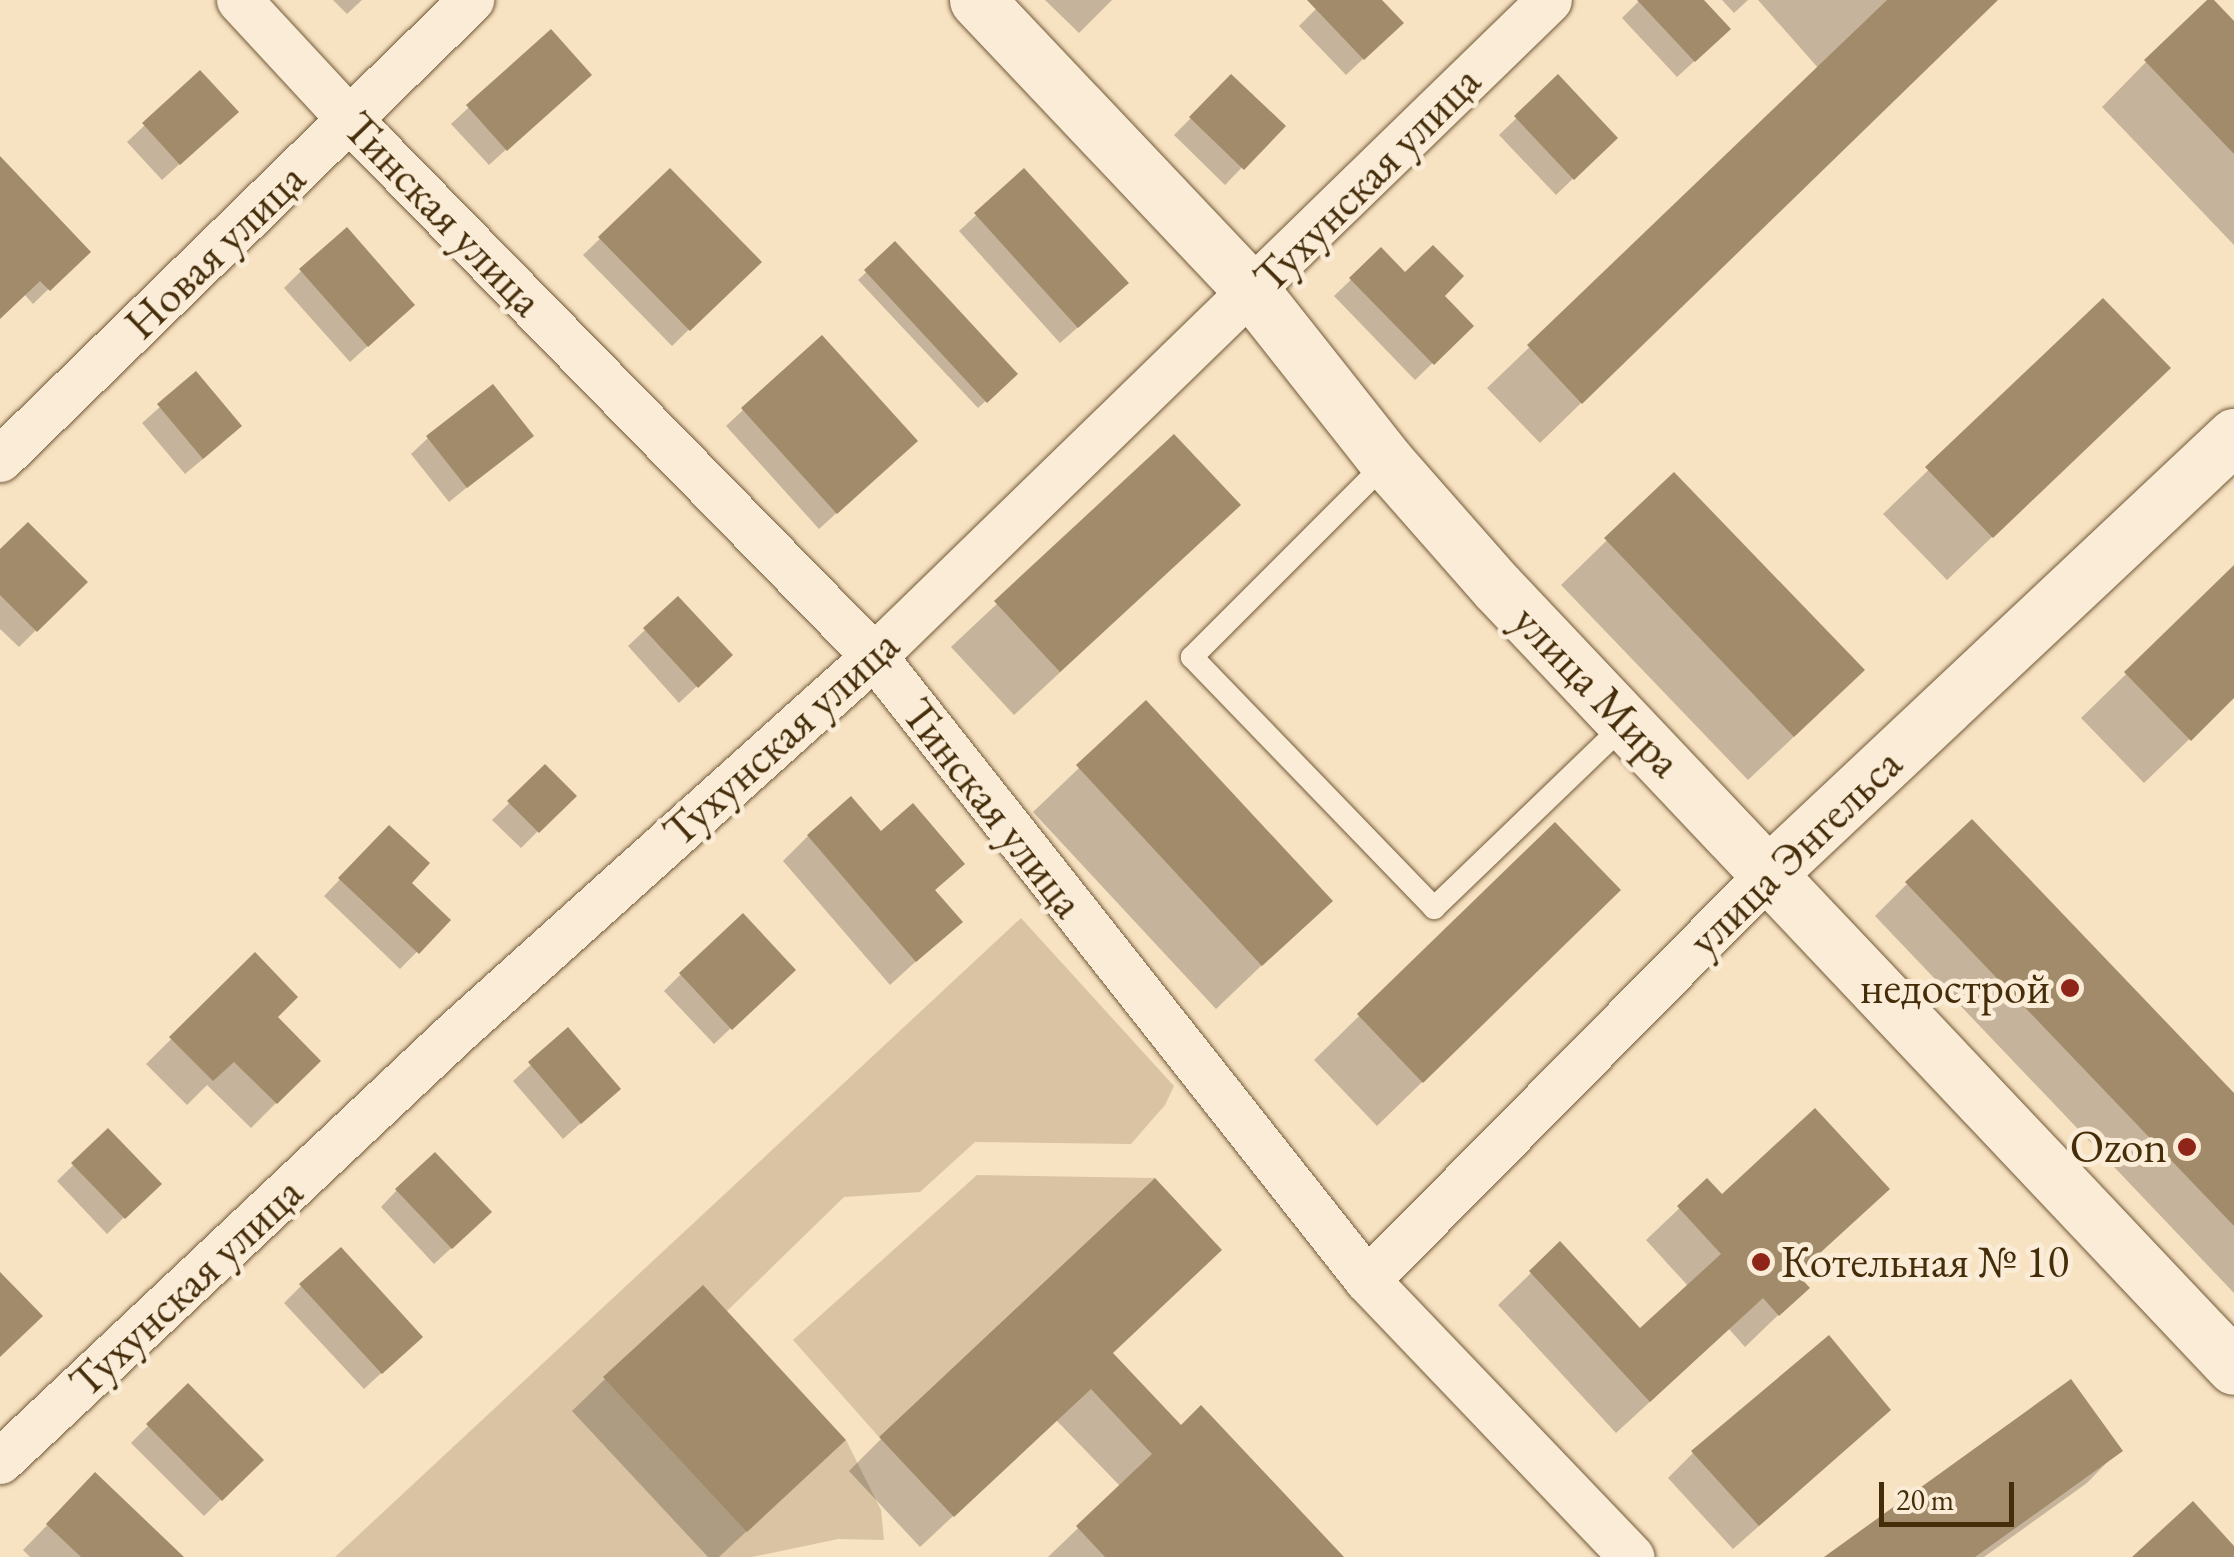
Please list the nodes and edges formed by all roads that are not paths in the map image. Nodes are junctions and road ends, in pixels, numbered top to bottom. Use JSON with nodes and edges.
{"nodes":[{"id":1,"x":239,"y":0,"type":"edge"},
{"id":2,"x":471,"y":0,"type":"edge"},
{"id":3,"x":977,"y":0,"type":"edge"},
{"id":4,"x":1549,"y":0,"type":"edge"},
{"id":5,"x":350,"y":120,"type":"junction"},
{"id":6,"x":1252,"y":292,"type":"junction"},
{"id":7,"x":2234,"y":436,"type":"edge"},
{"id":8,"x":0,"y":459,"type":"edge"},
{"id":9,"x":1387,"y":462,"type":"junction"},
{"id":10,"x":874,"y":656,"type":"junction"},
{"id":11,"x":1626,"y":724,"type":"junction"},
{"id":12,"x":1770,"y":872,"type":"junction"},
{"id":13,"x":1367,"y":1280,"type":"junction"},
{"id":14,"x":2234,"y":1367,"type":"edge"},
{"id":15,"x":0,"y":1461,"type":"edge"},
{"id":16,"x":1632,"y":1557,"type":"edge"}],
"edges":[{"from":1,"to":5,"type":"street","name":"Тинская улица"},
{"from":2,"to":5,"type":"street","name":"Новая улица"},
{"from":3,"to":6,"type":"main road","name":"улица Мира"},
{"from":4,"to":6,"type":"street","name":"Тухунская улица"},
{"from":5,"to":8,"type":"street","name":"Новая улица"},
{"from":5,"to":10,"type":"street","name":"Тинская улица"},
{"from":6,"to":9,"type":"main road","name":"улица Мира"},
{"from":6,"to":10,"type":"street","name":"Тухунская улица"},
{"from":7,"to":12,"type":"main road","name":"улица Энгельса"},
{"from":9,"to":11,"type":"main road","name":"улица Мира"},
{"from":9,"to":11,"type":"lane"},
{"from":10,"to":13,"type":"street","name":"Тинская улица"},
{"from":10,"to":15,"type":"street","name":"Тухунская улица"},
{"from":11,"to":12,"type":"main road","name":"улица Мира"},
{"from":12,"to":13,"type":"street","name":"улица Энгельса"},
{"from":12,"to":14,"type":"main road","name":"улица Мира"},
{"from":13,"to":16,"type":"street","name":"Тинская улица"}]}
